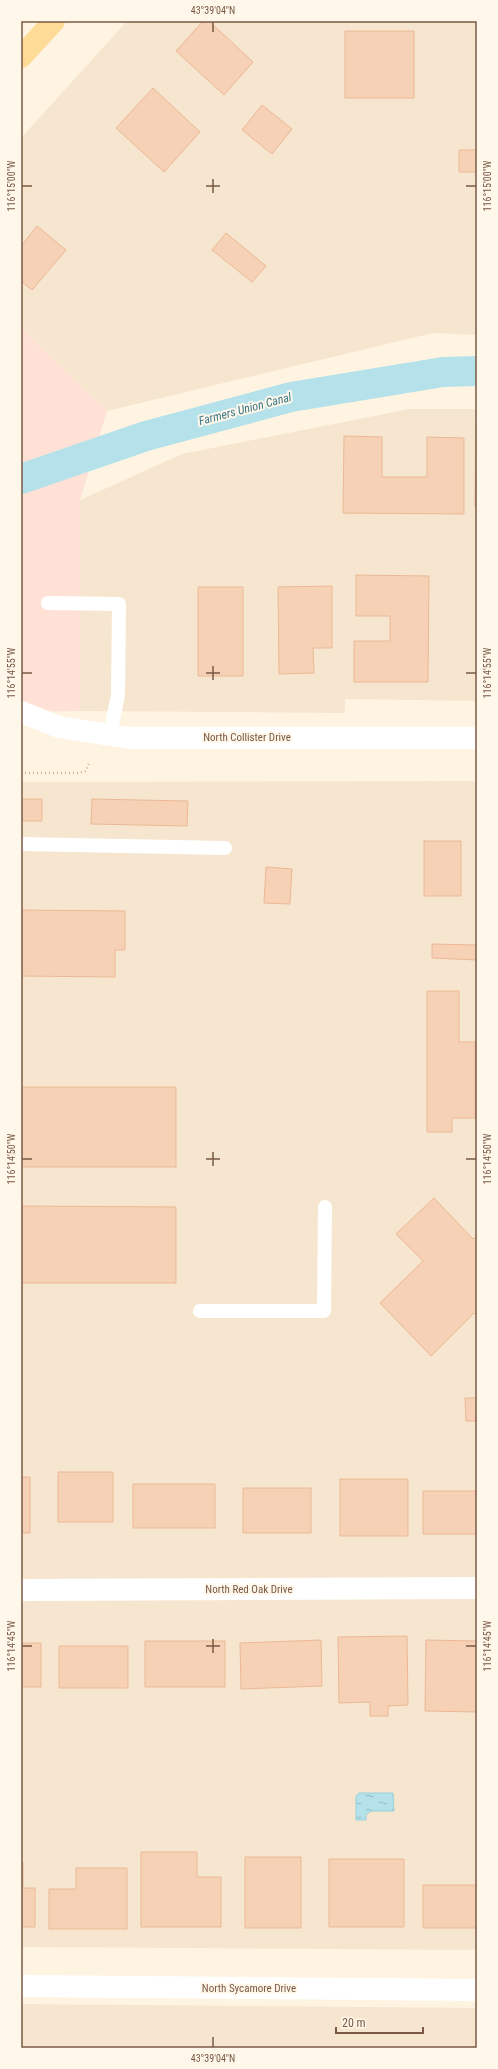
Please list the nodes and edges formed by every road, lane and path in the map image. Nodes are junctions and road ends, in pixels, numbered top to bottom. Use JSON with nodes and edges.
{"nodes":[{"id":1,"x":54,"y":21,"type":"edge"},
{"id":2,"x":21,"y":58,"type":"edge"},
{"id":3,"x":48,"y":603,"type":"dead end"},
{"id":4,"x":21,"y":712,"type":"edge"},
{"id":5,"x":110,"y":734,"type":"junction"},
{"id":6,"x":477,"y":738,"type":"edge"},
{"id":7,"x":89,"y":763,"type":"dead end"},
{"id":8,"x":21,"y":773,"type":"edge"},
{"id":9,"x":21,"y":844,"type":"edge"},
{"id":10,"x":225,"y":848,"type":"dead end"},
{"id":11,"x":325,"y":1207,"type":"dead end"},
{"id":12,"x":200,"y":1311,"type":"dead end"},
{"id":13,"x":477,"y":1588,"type":"edge"},
{"id":14,"x":21,"y":1590,"type":"edge"},
{"id":15,"x":21,"y":1986,"type":"edge"},
{"id":16,"x":477,"y":1990,"type":"edge"}],
"edges":[{"from":1,"to":2,"type":"main road"},
{"from":3,"to":5,"type":"lane"},
{"from":4,"to":5,"type":"street","name":"North Collister Drive"},
{"from":5,"to":6,"type":"street","name":"North Collister Drive"},
{"from":7,"to":8,"type":"path"},
{"from":9,"to":10,"type":"lane"},
{"from":11,"to":12,"type":"lane"},
{"from":13,"to":14,"type":"street","name":"North Red Oak Drive"},
{"from":15,"to":16,"type":"street","name":"North Sycamore Drive"}]}
